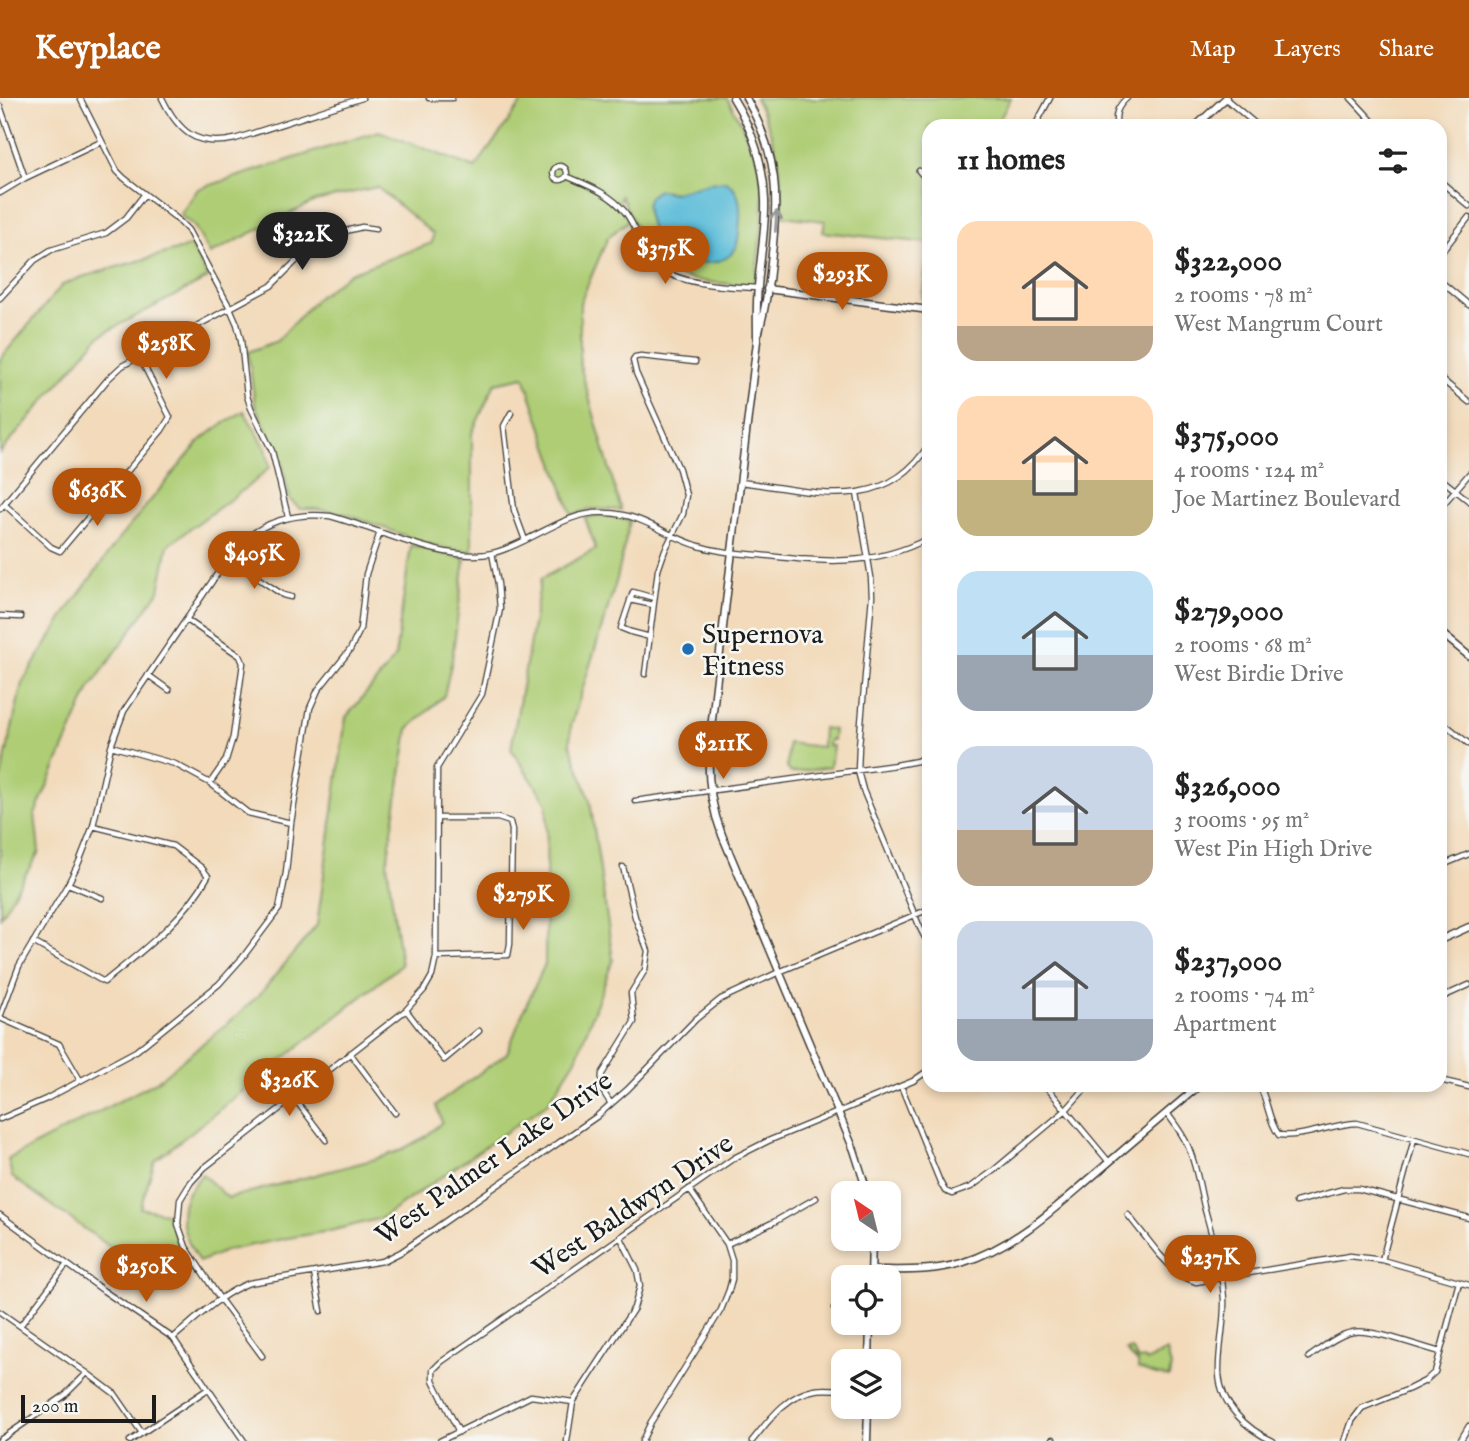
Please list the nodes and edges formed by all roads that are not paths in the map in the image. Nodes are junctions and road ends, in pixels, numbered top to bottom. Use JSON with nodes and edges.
{"nodes":[{"id":1,"x":80,"y":98,"type":"edge"},
{"id":2,"x":162,"y":98,"type":"edge"},
{"id":3,"x":429,"y":98,"type":"edge"},
{"id":4,"x":452,"y":98,"type":"edge"},
{"id":5,"x":733,"y":98,"type":"edge"},
{"id":6,"x":746,"y":98,"type":"edge"},
{"id":7,"x":1050,"y":98,"type":"edge"},
{"id":8,"x":1128,"y":98,"type":"edge"},
{"id":9,"x":1226,"y":98,"type":"edge"},
{"id":10,"x":1351,"y":98,"type":"edge"},
{"id":11,"x":358,"y":99,"type":"edge"},
{"id":12,"x":0,"y":106,"type":"edge"},
{"id":13,"x":1039,"y":119,"type":"edge"},
{"id":14,"x":1115,"y":119,"type":"edge"},
{"id":15,"x":1204,"y":119,"type":"edge"},
{"id":16,"x":1250,"y":119,"type":"edge"},
{"id":17,"x":1370,"y":119,"type":"edge"},
{"id":18,"x":101,"y":142,"type":"junction"},
{"id":19,"x":919,"y":171,"type":"dead end"},
{"id":20,"x":922,"y":174,"type":"edge"},
{"id":21,"x":566,"y":176,"type":"dead end"},
{"id":22,"x":26,"y":178,"type":"junction"},
{"id":23,"x":1447,"y":187,"type":"edge"},
{"id":24,"x":0,"y":193,"type":"edge"},
{"id":25,"x":144,"y":195,"type":"junction"},
{"id":26,"x":1469,"y":206,"type":"edge"},
{"id":27,"x":1469,"y":217,"type":"edge"},
{"id":28,"x":376,"y":229,"type":"dead end"},
{"id":29,"x":1447,"y":245,"type":"edge"},
{"id":30,"x":1447,"y":287,"type":"edge"},
{"id":31,"x":758,"y":288,"type":"junction"},
{"id":32,"x":768,"y":289,"type":"junction"},
{"id":33,"x":0,"y":298,"type":"edge"},
{"id":34,"x":1469,"y":305,"type":"edge"},
{"id":35,"x":230,"y":308,"type":"junction"},
{"id":36,"x":922,"y":309,"type":"edge"},
{"id":37,"x":757,"y":341,"type":"junction"},
{"id":38,"x":139,"y":356,"type":"junction"},
{"id":39,"x":695,"y":362,"type":"dead end"},
{"id":40,"x":1447,"y":384,"type":"edge"},
{"id":41,"x":1469,"y":402,"type":"edge"},
{"id":42,"x":511,"y":413,"type":"dead end"},
{"id":43,"x":922,"y":453,"type":"edge"},
{"id":44,"x":1469,"y":474,"type":"edge"},
{"id":45,"x":740,"y":482,"type":"junction"},
{"id":46,"x":1447,"y":484,"type":"edge"},
{"id":47,"x":1455,"y":490,"type":"junction"},
{"id":48,"x":857,"y":494,"type":"junction"},
{"id":49,"x":1447,"y":500,"type":"edge"},
{"id":50,"x":1469,"y":501,"type":"edge"},
{"id":51,"x":2,"y":506,"type":"edge"},
{"id":52,"x":288,"y":517,"type":"junction"},
{"id":53,"x":380,"y":532,"type":"junction"},
{"id":54,"x":673,"y":535,"type":"junction"},
{"id":55,"x":525,"y":540,"type":"junction"},
{"id":56,"x":922,"y":541,"type":"edge"},
{"id":57,"x":732,"y":552,"type":"junction"},
{"id":58,"x":492,"y":553,"type":"junction"},
{"id":59,"x":228,"y":558,"type":"junction"},
{"id":60,"x":868,"y":559,"type":"junction"},
{"id":61,"x":291,"y":597,"type":"dead end"},
{"id":62,"x":654,"y":598,"type":"junction"},
{"id":63,"x":630,"y":600,"type":"junction"},
{"id":64,"x":653,"y":605,"type":"junction"},
{"id":65,"x":0,"y":616,"type":"edge"},
{"id":66,"x":21,"y":617,"type":"dead end"},
{"id":67,"x":187,"y":620,"type":"junction"},
{"id":68,"x":650,"y":637,"type":"junction"},
{"id":69,"x":1447,"y":638,"type":"edge"},
{"id":70,"x":1469,"y":656,"type":"edge"},
{"id":71,"x":645,"y":674,"type":"dead end"},
{"id":72,"x":148,"y":675,"type":"junction"},
{"id":73,"x":169,"y":690,"type":"dead end"},
{"id":74,"x":1447,"y":726,"type":"edge"},
{"id":75,"x":1469,"y":744,"type":"edge"},
{"id":76,"x":111,"y":746,"type":"junction"},
{"id":77,"x":922,"y":758,"type":"edge"},
{"id":78,"x":858,"y":771,"type":"junction"},
{"id":79,"x":210,"y":783,"type":"junction"},
{"id":80,"x":711,"y":791,"type":"junction"},
{"id":81,"x":635,"y":801,"type":"dead end"},
{"id":82,"x":438,"y":818,"type":"junction"},
{"id":83,"x":291,"y":823,"type":"junction"},
{"id":84,"x":93,"y":826,"type":"junction"},
{"id":85,"x":1469,"y":854,"type":"edge"},
{"id":86,"x":1447,"y":863,"type":"edge"},
{"id":87,"x":623,"y":867,"type":"dead end"},
{"id":88,"x":68,"y":884,"type":"junction"},
{"id":89,"x":102,"y":898,"type":"dead end"},
{"id":90,"x":922,"y":912,"type":"edge"},
{"id":91,"x":915,"y":915,"type":"junction"},
{"id":92,"x":1469,"y":927,"type":"edge"},
{"id":93,"x":922,"y":930,"type":"edge"},
{"id":94,"x":1447,"y":937,"type":"edge"},
{"id":95,"x":33,"y":942,"type":"junction"},
{"id":96,"x":436,"y":957,"type":"junction"},
{"id":97,"x":779,"y":972,"type":"junction"},
{"id":98,"x":1469,"y":985,"type":"edge"},
{"id":99,"x":1447,"y":995,"type":"edge"},
{"id":100,"x":406,"y":1010,"type":"junction"},
{"id":101,"x":0,"y":1017,"type":"edge"},
{"id":102,"x":479,"y":1031,"type":"dead end"},
{"id":103,"x":350,"y":1053,"type":"junction"},
{"id":104,"x":922,"y":1076,"type":"edge"},
{"id":105,"x":80,"y":1080,"type":"junction"},
{"id":106,"x":1447,"y":1082,"type":"edge"},
{"id":107,"x":901,"y":1086,"type":"junction"},
{"id":108,"x":1469,"y":1087,"type":"edge"},
{"id":109,"x":1051,"y":1092,"type":"edge"},
{"id":110,"x":1082,"y":1092,"type":"edge"},
{"id":111,"x":1192,"y":1092,"type":"edge"},
{"id":112,"x":1263,"y":1092,"type":"edge"},
{"id":113,"x":294,"y":1098,"type":"junction"},
{"id":114,"x":611,"y":1104,"type":"junction"},
{"id":115,"x":1066,"y":1110,"type":"junction"},
{"id":116,"x":838,"y":1112,"type":"junction"},
{"id":117,"x":1167,"y":1113,"type":"junction"},
{"id":118,"x":395,"y":1114,"type":"dead end"},
{"id":119,"x":0,"y":1119,"type":"edge"},
{"id":120,"x":1414,"y":1139,"type":"junction"},
{"id":121,"x":326,"y":1140,"type":"dead end"},
{"id":122,"x":1469,"y":1153,"type":"edge"},
{"id":123,"x":1109,"y":1162,"type":"junction"},
{"id":124,"x":865,"y":1181,"type":"edge"},
{"id":125,"x":689,"y":1189,"type":"junction"},
{"id":126,"x":816,"y":1198,"type":"dead end"},
{"id":127,"x":1398,"y":1199,"type":"junction"},
{"id":128,"x":1296,"y":1202,"type":"dead end"},
{"id":129,"x":0,"y":1215,"type":"edge"},
{"id":130,"x":1128,"y":1215,"type":"dead end"},
{"id":131,"x":1469,"y":1218,"type":"edge"},
{"id":132,"x":621,"y":1237,"type":"junction"},
{"id":133,"x":727,"y":1244,"type":"junction"},
{"id":134,"x":1382,"y":1260,"type":"junction"},
{"id":135,"x":67,"y":1264,"type":"junction"},
{"id":136,"x":901,"y":1271,"type":"edge"},
{"id":137,"x":314,"y":1273,"type":"junction"},
{"id":138,"x":1221,"y":1278,"type":"junction"},
{"id":139,"x":1459,"y":1282,"type":"junction"},
{"id":140,"x":1469,"y":1285,"type":"edge"},
{"id":141,"x":220,"y":1299,"type":"junction"},
{"id":142,"x":321,"y":1311,"type":"dead end"},
{"id":143,"x":0,"y":1312,"type":"edge"},
{"id":144,"x":20,"y":1326,"type":"junction"},
{"id":145,"x":173,"y":1338,"type":"junction"},
{"id":146,"x":1440,"y":1352,"type":"junction"},
{"id":147,"x":262,"y":1356,"type":"dead end"},
{"id":148,"x":1310,"y":1357,"type":"dead end"},
{"id":149,"x":87,"y":1373,"type":"junction"},
{"id":150,"x":208,"y":1389,"type":"junction"},
{"id":151,"x":831,"y":1390,"type":"edge"},
{"id":152,"x":573,"y":1402,"type":"junction"},
{"id":153,"x":868,"y":1419,"type":"edge"},
{"id":154,"x":1469,"y":1426,"type":"edge"},
{"id":155,"x":459,"y":1432,"type":"junction"},
{"id":156,"x":142,"y":1433,"type":"junction"},
{"id":157,"x":0,"y":1440,"type":"edge"},
{"id":158,"x":130,"y":1441,"type":"edge"},
{"id":159,"x":244,"y":1441,"type":"edge"},
{"id":160,"x":440,"y":1441,"type":"edge"},
{"id":161,"x":567,"y":1441,"type":"edge"},
{"id":162,"x":642,"y":1441,"type":"edge"},
{"id":163,"x":752,"y":1441,"type":"edge"},
{"id":164,"x":867,"y":1441,"type":"edge"},
{"id":165,"x":1273,"y":1441,"type":"edge"},
{"id":166,"x":1345,"y":1441,"type":"edge"},
{"id":167,"x":1460,"y":1441,"type":"edge"}],
"edges":[{"from":1,"to":18,"type":"street"},
{"from":2,"to":11,"type":"street"},
{"from":3,"to":4,"type":"street"},
{"from":5,"to":31,"type":"main road"},
{"from":32,"to":6,"type":"main road","one_way":true},
{"from":7,"to":13,"type":"street"},
{"from":8,"to":14,"type":"street"},
{"from":9,"to":15,"type":"main road"},
{"from":9,"to":16,"type":"street"},
{"from":10,"to":17,"type":"street"},
{"from":12,"to":22,"type":"street"},
{"from":18,"to":22,"type":"street"},
{"from":18,"to":25,"type":"street"},
{"from":19,"to":20,"type":"street"},
{"from":21,"to":31,"type":"street"},
{"from":22,"to":24,"type":"street"},
{"from":23,"to":26,"type":"street"},
{"from":25,"to":33,"type":"street"},
{"from":25,"to":35,"type":"street"},
{"from":27,"to":29,"type":"street"},
{"from":28,"to":35,"type":"street"},
{"from":30,"to":34,"type":"street"},
{"from":31,"to":32,"type":"main road"},
{"from":31,"to":37,"type":"main road"},
{"from":32,"to":36,"type":"main road"},
{"from":32,"to":37,"type":"main road"},
{"from":35,"to":38,"type":"street"},
{"from":35,"to":52,"type":"street"},
{"from":37,"to":45,"type":"main road"},
{"from":38,"to":51,"type":"street"},
{"from":38,"to":51,"type":"street"},
{"from":39,"to":54,"type":"street"},
{"from":40,"to":41,"type":"street"},
{"from":42,"to":55,"type":"street"},
{"from":43,"to":48,"type":"street"},
{"from":44,"to":47,"type":"street"},
{"from":45,"to":48,"type":"street"},
{"from":45,"to":57,"type":"main road"},
{"from":46,"to":47,"type":"street"},
{"from":47,"to":49,"type":"street"},
{"from":47,"to":50,"type":"street"},
{"from":48,"to":60,"type":"street"},
{"from":52,"to":53,"type":"street"},
{"from":52,"to":59,"type":"street"},
{"from":53,"to":58,"type":"street"},
{"from":53,"to":83,"type":"street"},
{"from":54,"to":55,"type":"street"},
{"from":54,"to":57,"type":"street"},
{"from":54,"to":62,"type":"street"},
{"from":55,"to":58,"type":"street"},
{"from":56,"to":60,"type":"street"},
{"from":57,"to":60,"type":"street"},
{"from":57,"to":80,"type":"main road"},
{"from":58,"to":82,"type":"street"},
{"from":59,"to":61,"type":"street"},
{"from":59,"to":67,"type":"street"},
{"from":60,"to":78,"type":"street"},
{"from":62,"to":63,"type":"street"},
{"from":62,"to":64,"type":"street"},
{"from":63,"to":64,"type":"street"},
{"from":63,"to":68,"type":"street"},
{"from":64,"to":68,"type":"street"},
{"from":65,"to":66,"type":"street"},
{"from":67,"to":72,"type":"street"},
{"from":67,"to":79,"type":"street"},
{"from":68,"to":71,"type":"street"},
{"from":69,"to":70,"type":"main road"},
{"from":72,"to":73,"type":"street"},
{"from":72,"to":76,"type":"street"},
{"from":74,"to":75,"type":"street"},
{"from":76,"to":79,"type":"street"},
{"from":76,"to":84,"type":"street"},
{"from":77,"to":78,"type":"street"},
{"from":78,"to":80,"type":"street"},
{"from":78,"to":91,"type":"street"},
{"from":79,"to":83,"type":"street"},
{"from":80,"to":81,"type":"street"},
{"from":80,"to":97,"type":"main road"},
{"from":82,"to":96,"type":"street"},
{"from":82,"to":96,"type":"street"},
{"from":83,"to":105,"type":"street"},
{"from":84,"to":88,"type":"street"},
{"from":84,"to":95,"type":"street"},
{"from":85,"to":86,"type":"street"},
{"from":87,"to":114,"type":"street"},
{"from":88,"to":89,"type":"street"},
{"from":88,"to":95,"type":"street"},
{"from":90,"to":91,"type":"street","name":"West Palmer Lake Drive"},
{"from":91,"to":93,"type":"street"},
{"from":91,"to":97,"type":"street","name":"West Palmer Lake Drive"},
{"from":92,"to":94,"type":"main road"},
{"from":95,"to":101,"type":"street"},
{"from":96,"to":100,"type":"street"},
{"from":97,"to":114,"type":"street","name":"West Palmer Lake Drive"},
{"from":97,"to":116,"type":"main road"},
{"from":98,"to":99,"type":"street"},
{"from":100,"to":102,"type":"street"},
{"from":100,"to":103,"type":"street"},
{"from":101,"to":105,"type":"street"},
{"from":103,"to":113,"type":"street"},
{"from":103,"to":118,"type":"street"},
{"from":104,"to":107,"type":"street","name":"West Baldwyn Drive"},
{"from":105,"to":119,"type":"street"},
{"from":106,"to":108,"type":"street"},
{"from":107,"to":115,"type":"street"},
{"from":107,"to":116,"type":"street","name":"West Baldwyn Drive"},
{"from":109,"to":115,"type":"street"},
{"from":110,"to":115,"type":"street"},
{"from":111,"to":117,"type":"main road"},
{"from":112,"to":120,"type":"street"},
{"from":113,"to":121,"type":"street"},
{"from":113,"to":141,"type":"street"},
{"from":114,"to":137,"type":"street","name":"West Palmer Lake Drive"},
{"from":115,"to":123,"type":"street"},
{"from":116,"to":124,"type":"main road"},
{"from":116,"to":125,"type":"street","name":"West Baldwyn Drive"},
{"from":117,"to":123,"type":"main road"},
{"from":117,"to":138,"type":"street"},
{"from":120,"to":122,"type":"street"},
{"from":120,"to":127,"type":"street"},
{"from":123,"to":136,"type":"main road"},
{"from":125,"to":132,"type":"street","name":"West Baldwyn Drive"},
{"from":125,"to":133,"type":"street"},
{"from":126,"to":133,"type":"street"},
{"from":127,"to":128,"type":"street"},
{"from":127,"to":131,"type":"street"},
{"from":127,"to":134,"type":"street"},
{"from":129,"to":135,"type":"street"},
{"from":130,"to":138,"type":"street"},
{"from":132,"to":152,"type":"street"},
{"from":132,"to":155,"type":"street","name":"West Baldwyn Drive"},
{"from":133,"to":162,"type":"street"},
{"from":134,"to":138,"type":"street"},
{"from":134,"to":139,"type":"street"},
{"from":135,"to":144,"type":"street"},
{"from":135,"to":145,"type":"street"},
{"from":137,"to":141,"type":"street","name":"West Palmer Lake Drive"},
{"from":137,"to":142,"type":"street"},
{"from":138,"to":165,"type":"street"},
{"from":139,"to":140,"type":"street"},
{"from":139,"to":146,"type":"street"},
{"from":141,"to":145,"type":"street","name":"West Palmer Lake Drive"},
{"from":141,"to":147,"type":"street"},
{"from":143,"to":144,"type":"street"},
{"from":144,"to":149,"type":"street"},
{"from":145,"to":150,"type":"street"},
{"from":146,"to":148,"type":"street"},
{"from":146,"to":166,"type":"street"},
{"from":149,"to":156,"type":"street"},
{"from":149,"to":157,"type":"street"},
{"from":150,"to":156,"type":"street"},
{"from":150,"to":159,"type":"street"},
{"from":151,"to":163,"type":"street"},
{"from":152,"to":155,"type":"street"},
{"from":152,"to":161,"type":"street"},
{"from":153,"to":164,"type":"main road"},
{"from":154,"to":167,"type":"street"},
{"from":155,"to":160,"type":"street"},
{"from":156,"to":158,"type":"street"}]}
